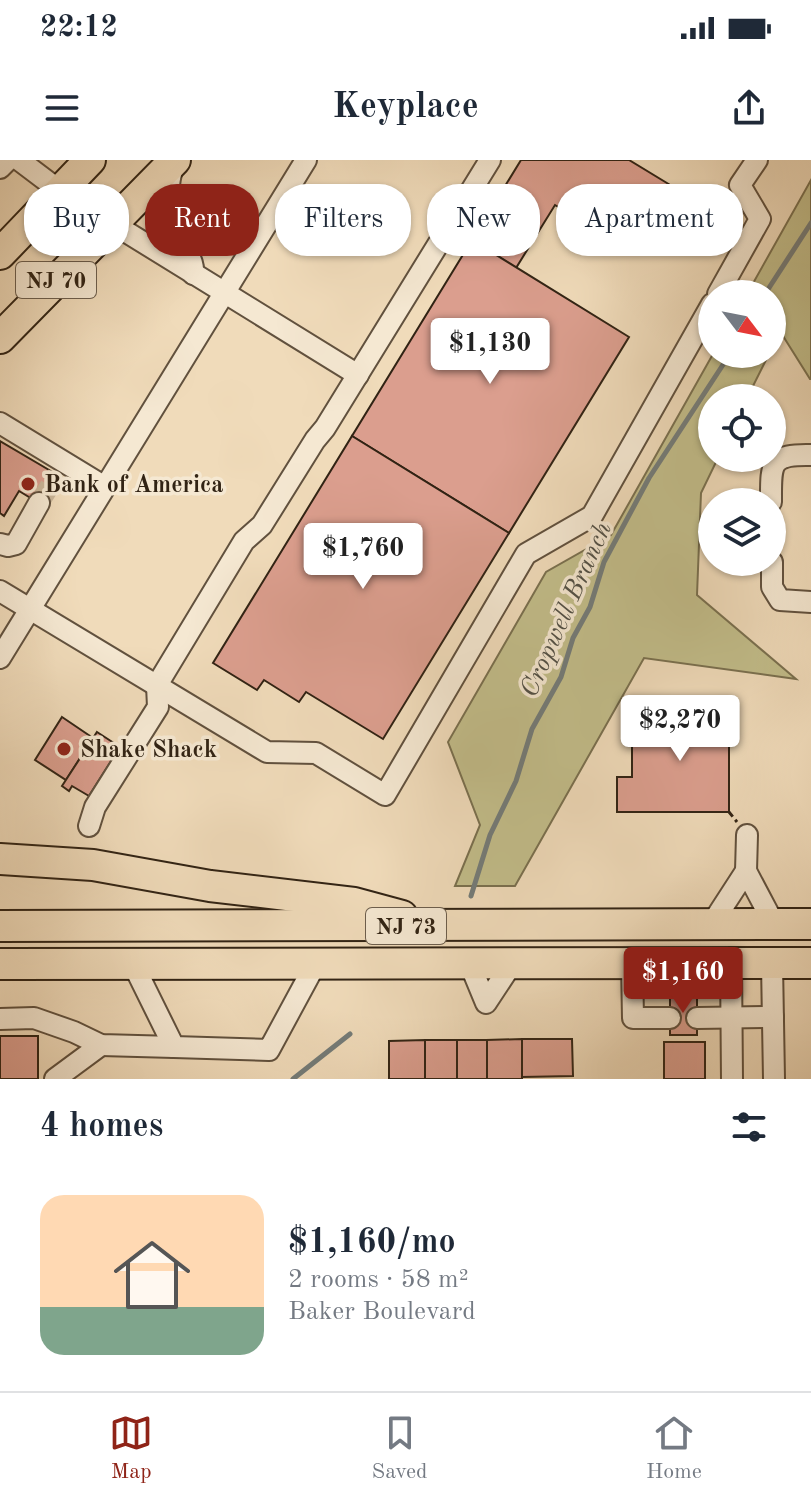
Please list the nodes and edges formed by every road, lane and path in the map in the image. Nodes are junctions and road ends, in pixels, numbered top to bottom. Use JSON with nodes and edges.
{"nodes":[{"id":1,"x":8,"y":160,"type":"edge"},
{"id":2,"x":19,"y":160,"type":"edge"},
{"id":3,"x":90,"y":160,"type":"edge"},
{"id":4,"x":175,"y":160,"type":"edge"},
{"id":5,"x":306,"y":160,"type":"edge"},
{"id":6,"x":490,"y":160,"type":"edge"},
{"id":7,"x":757,"y":160,"type":"edge"},
{"id":8,"x":0,"y":168,"type":"edge"},
{"id":9,"x":51,"y":184,"type":"edge"},
{"id":10,"x":67,"y":184,"type":"edge"},
{"id":11,"x":129,"y":206,"type":"edge"},
{"id":12,"x":24,"y":229,"type":"edge"},
{"id":13,"x":129,"y":234,"type":"edge"},
{"id":14,"x":0,"y":254,"type":"edge"},
{"id":15,"x":80,"y":256,"type":"edge"},
{"id":16,"x":193,"y":274,"type":"junction"},
{"id":17,"x":726,"y":280,"type":"edge"},
{"id":18,"x":225,"y":293,"type":"junction"},
{"id":19,"x":698,"y":329,"type":"edge"},
{"id":20,"x":0,"y":338,"type":"edge"},
{"id":21,"x":358,"y":375,"type":"junction"},
{"id":22,"x":0,"y":423,"type":"edge"},
{"id":23,"x":811,"y":455,"type":"edge"},
{"id":24,"x":105,"y":487,"type":"junction"},
{"id":25,"x":771,"y":488,"type":"edge"},
{"id":26,"x":39,"y":503,"type":"tunnel mouth"},
{"id":27,"x":0,"y":544,"type":"edge"},
{"id":28,"x":772,"y":576,"type":"edge"},
{"id":29,"x":0,"y":591,"type":"edge"},
{"id":30,"x":811,"y":602,"type":"edge"},
{"id":31,"x":30,"y":609,"type":"junction"},
{"id":32,"x":0,"y":658,"type":"edge"},
{"id":33,"x":157,"y":685,"type":"junction"},
{"id":34,"x":89,"y":826,"type":"dead end"},
{"id":35,"x":747,"y":835,"type":"dead end"},
{"id":36,"x":0,"y":859,"type":"edge"},
{"id":37,"x":746,"y":871,"type":"junction"},
{"id":38,"x":774,"y":924,"type":"junction"},
{"id":39,"x":811,"y":924,"type":"edge"},
{"id":40,"x":711,"y":925,"type":"junction"},
{"id":41,"x":0,"y":926,"type":"edge"},
{"id":42,"x":439,"y":926,"type":"junction"},
{"id":43,"x":811,"y":942,"type":"edge"},
{"id":44,"x":469,"y":962,"type":"junction"},
{"id":45,"x":513,"y":962,"type":"junction"},
{"id":46,"x":632,"y":962,"type":"junction"},
{"id":47,"x":316,"y":963,"type":"junction"},
{"id":48,"x":731,"y":963,"type":"junction"},
{"id":49,"x":811,"y":963,"type":"edge"},
{"id":50,"x":0,"y":964,"type":"edge"},
{"id":51,"x":123,"y":964,"type":"junction"},
{"id":52,"x":772,"y":964,"type":"junction"},
{"id":53,"x":0,"y":975,"type":"edge"},
{"id":54,"x":773,"y":1017,"type":"junction"},
{"id":55,"x":670,"y":1018,"type":"dead end"},
{"id":56,"x":697,"y":1018,"type":"dead end"},
{"id":57,"x":732,"y":1018,"type":"junction"},
{"id":58,"x":0,"y":1019,"type":"edge"},
{"id":59,"x":101,"y":1045,"type":"junction"},
{"id":60,"x":174,"y":1047,"type":"junction"},
{"id":61,"x":55,"y":1079,"type":"edge"},
{"id":62,"x":732,"y":1079,"type":"edge"},
{"id":63,"x":774,"y":1079,"type":"edge"}],
"edges":[{"from":1,"to":8,"type":"street"},
{"from":2,"to":9,"type":"street"},
{"from":3,"to":10,"type":"highway","number":"NJ 70"},
{"from":4,"to":11,"type":"highway","number":"NJ 70"},
{"from":4,"to":16,"type":"street"},
{"from":5,"to":18,"type":"street"},
{"from":6,"to":21,"type":"street"},
{"from":7,"to":17,"type":"street"},
{"from":12,"to":14,"type":"highway","number":"NJ 70"},
{"from":13,"to":16,"type":"street"},
{"from":15,"to":20,"type":"highway","number":"NJ 70"},
{"from":16,"to":18,"type":"street"},
{"from":18,"to":21,"type":"street"},
{"from":18,"to":24,"type":"street"},
{"from":19,"to":33,"type":"street"},
{"from":21,"to":33,"type":"street"},
{"from":22,"to":24,"type":"street"},
{"from":23,"to":25,"type":"street"},
{"from":24,"to":31,"type":"street"},
{"from":26,"to":27,"type":"street"},
{"from":28,"to":30,"type":"street"},
{"from":29,"to":31,"type":"street"},
{"from":31,"to":32,"type":"street"},
{"from":31,"to":33,"type":"street"},
{"from":33,"to":34,"type":"street"},
{"from":35,"to":37,"type":"street"},
{"from":36,"to":42,"type":"highway"},
{"from":37,"to":38,"type":"street"},
{"from":37,"to":40,"type":"street"},
{"from":38,"to":39,"type":"highway","number":"NJ 73"},
{"from":38,"to":40,"type":"highway","number":"NJ 73"},
{"from":40,"to":42,"type":"highway","number":"NJ 73"},
{"from":41,"to":42,"type":"highway","number":"NJ 73"},
{"from":43,"to":52,"type":"highway"},
{"from":44,"to":45,"type":"highway","number":"NJ 73"},
{"from":44,"to":45,"type":"street"},
{"from":44,"to":47,"type":"highway","number":"NJ 73"},
{"from":45,"to":46,"type":"highway","number":"NJ 73"},
{"from":46,"to":48,"type":"highway","number":"NJ 73"},
{"from":46,"to":55,"type":"street"},
{"from":47,"to":51,"type":"highway","number":"NJ 73"},
{"from":47,"to":60,"type":"street"},
{"from":48,"to":52,"type":"highway","number":"NJ 73"},
{"from":48,"to":57,"type":"street"},
{"from":49,"to":52,"type":"highway","number":"NJ 73"},
{"from":50,"to":51,"type":"highway","number":"NJ 73"},
{"from":51,"to":53,"type":"highway"},
{"from":51,"to":60,"type":"street"},
{"from":52,"to":54,"type":"street"},
{"from":54,"to":57,"type":"street"},
{"from":54,"to":63,"type":"street"},
{"from":56,"to":57,"type":"street"},
{"from":57,"to":62,"type":"street"},
{"from":58,"to":59,"type":"street"},
{"from":59,"to":60,"type":"street"},
{"from":59,"to":61,"type":"street"}]}
